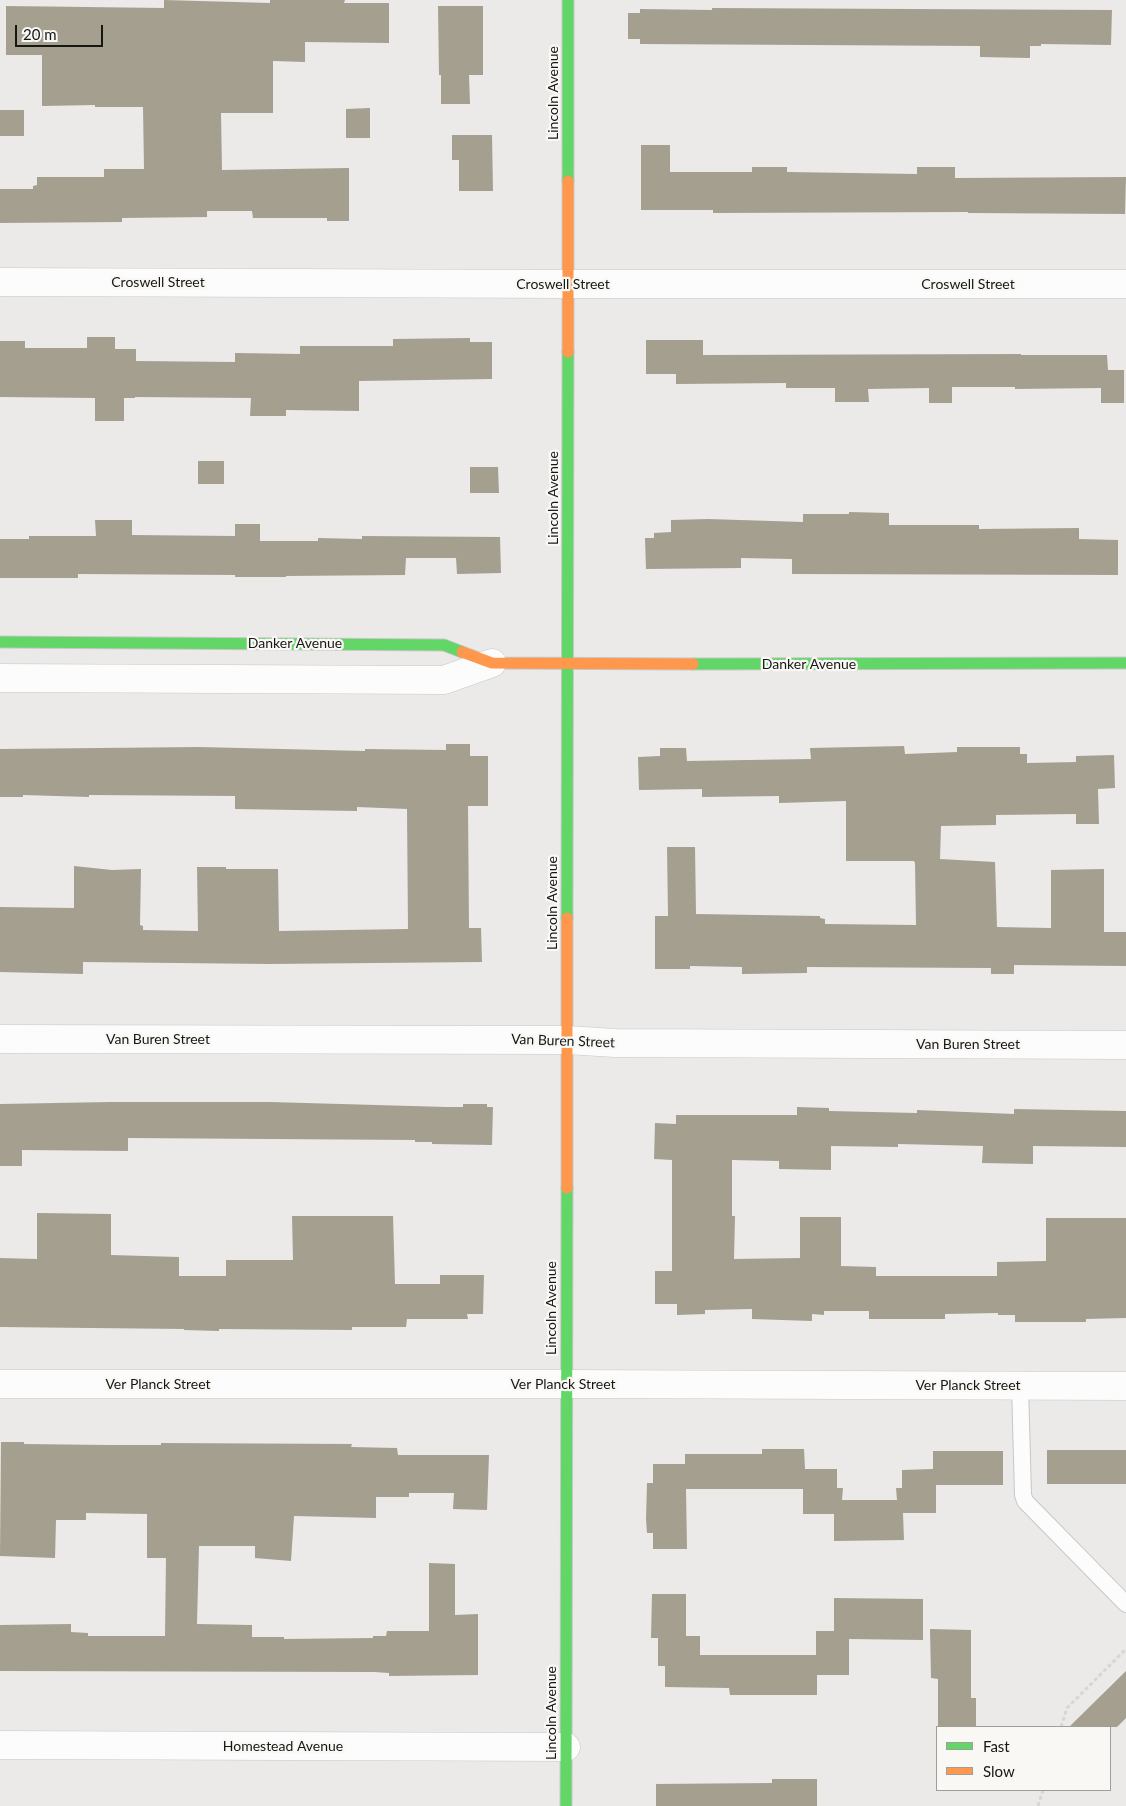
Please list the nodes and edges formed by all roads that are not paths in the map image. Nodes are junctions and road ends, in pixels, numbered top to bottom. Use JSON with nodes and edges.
{"nodes":[{"id":1,"x":568,"y":0,"type":"edge"},
{"id":2,"x":0,"y":282,"type":"edge"},
{"id":3,"x":568,"y":284,"type":"junction"},
{"id":4,"x":1126,"y":284,"type":"edge"},
{"id":5,"x":0,"y":642,"type":"edge"},
{"id":6,"x":94,"y":642,"type":"junction"},
{"id":7,"x":492,"y":663,"type":"junction"},
{"id":8,"x":1126,"y":663,"type":"edge"},
{"id":9,"x":568,"y":664,"type":"junction"},
{"id":10,"x":94,"y":677,"type":"junction"},
{"id":11,"x":0,"y":678,"type":"edge"},
{"id":12,"x":0,"y":1039,"type":"edge"},
{"id":13,"x":567,"y":1040,"type":"junction"},
{"id":14,"x":1126,"y":1045,"type":"edge"},
{"id":15,"x":0,"y":1384,"type":"edge"},
{"id":16,"x":566,"y":1384,"type":"junction"},
{"id":17,"x":1020,"y":1385,"type":"junction"},
{"id":18,"x":1126,"y":1386,"type":"edge"},
{"id":19,"x":1126,"y":1604,"type":"edge"},
{"id":20,"x":0,"y":1745,"type":"edge"},
{"id":21,"x":566,"y":1748,"type":"junction"},
{"id":22,"x":566,"y":1806,"type":"edge"}],
"edges":[{"from":1,"to":3,"type":"street","name":"Lincoln Avenue"},
{"from":2,"to":3,"type":"street","name":"Croswell Street"},
{"from":3,"to":4,"type":"street","name":"Croswell Street"},
{"from":3,"to":9,"type":"street","name":"Lincoln Avenue"},
{"from":5,"to":6,"type":"street","name":"Danker Avenue"},
{"from":6,"to":7,"type":"street","name":"Danker Avenue"},
{"from":6,"to":10,"type":"street"},
{"from":7,"to":9,"type":"street","name":"Danker Avenue"},
{"from":7,"to":10,"type":"street","name":"Danker Avenue"},
{"from":8,"to":9,"type":"street","name":"Danker Avenue"},
{"from":9,"to":13,"type":"street","name":"Lincoln Avenue"},
{"from":10,"to":11,"type":"street","name":"Danker Avenue"},
{"from":12,"to":13,"type":"street","name":"Van Buren Street"},
{"from":13,"to":14,"type":"street","name":"Van Buren Street"},
{"from":13,"to":16,"type":"street","name":"Lincoln Avenue"},
{"from":15,"to":16,"type":"street","name":"Ver Planck Street"},
{"from":16,"to":17,"type":"street","name":"Ver Planck Street"},
{"from":16,"to":21,"type":"street","name":"Lincoln Avenue"},
{"from":17,"to":18,"type":"street","name":"Ver Planck Street"},
{"from":17,"to":19,"type":"lane"},
{"from":20,"to":21,"type":"street","name":"Homestead Avenue"},
{"from":21,"to":22,"type":"street","name":"Lincoln Avenue"}]}
